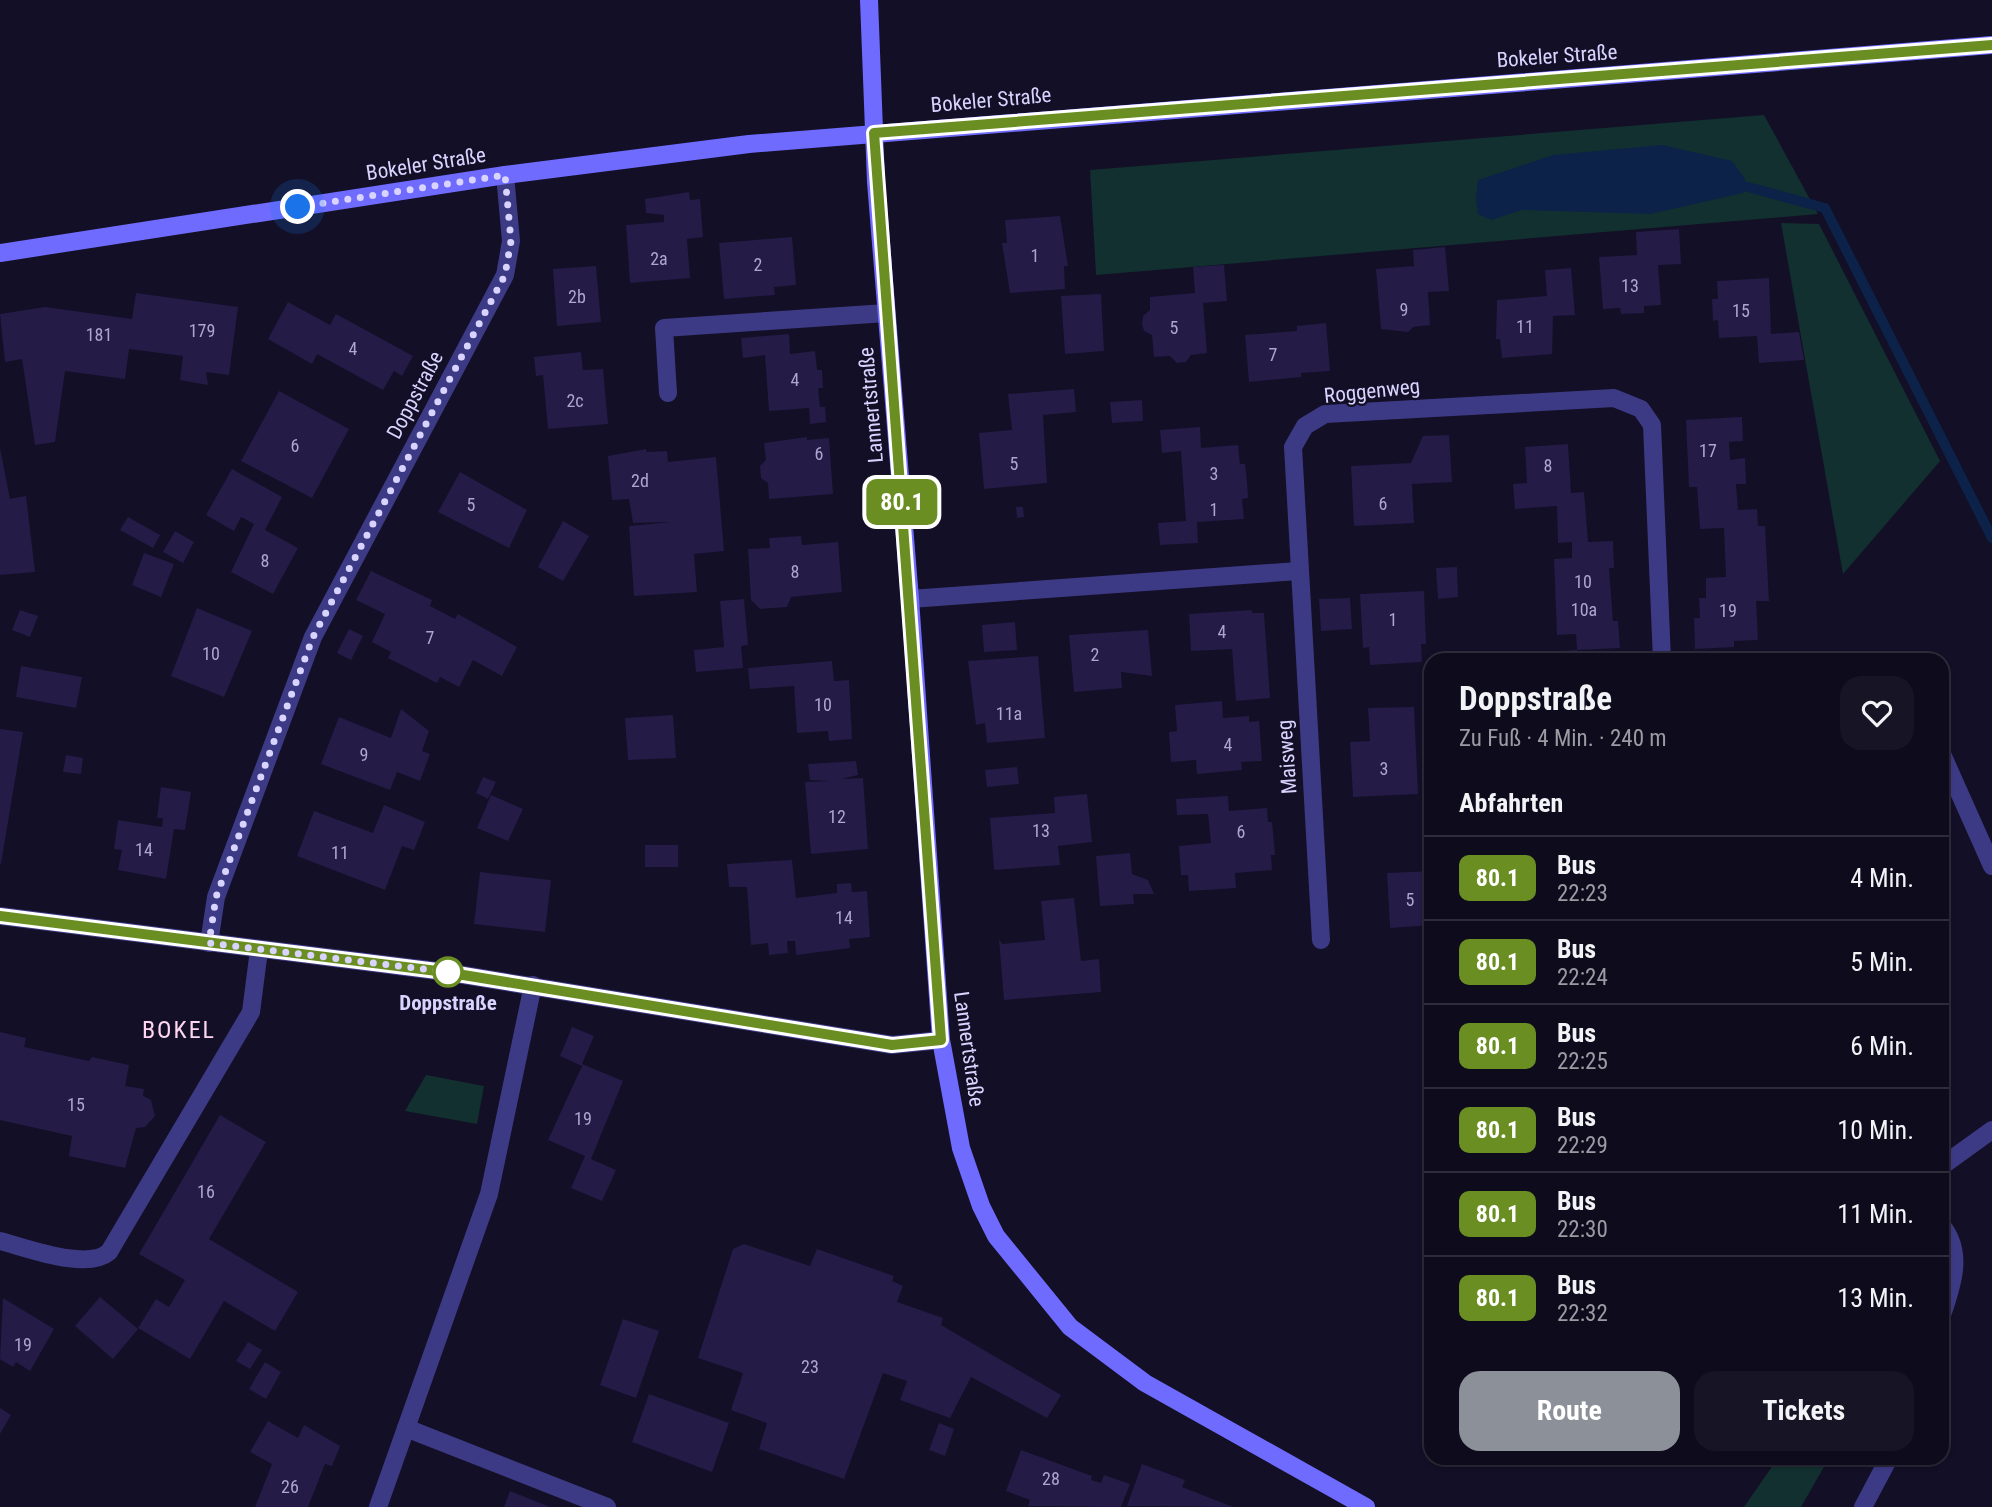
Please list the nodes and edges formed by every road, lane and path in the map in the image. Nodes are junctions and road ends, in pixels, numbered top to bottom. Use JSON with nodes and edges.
{"nodes":[{"id":1,"x":869,"y":0,"type":"edge"},
{"id":2,"x":1992,"y":45,"type":"edge"},
{"id":3,"x":874,"y":133,"type":"junction"},
{"id":4,"x":505,"y":175,"type":"junction"},
{"id":5,"x":0,"y":253,"type":"edge"},
{"id":6,"x":886,"y":313,"type":"junction"},
{"id":7,"x":668,"y":393,"type":"dead end"},
{"id":8,"x":1298,"y":571,"type":"junction"},
{"id":9,"x":910,"y":599,"type":"junction"},
{"id":10,"x":1662,"y":653,"type":"edge"},
{"id":11,"x":1949,"y":770,"type":"edge"},
{"id":12,"x":1992,"y":866,"type":"edge"},
{"id":13,"x":0,"y":916,"type":"edge"},
{"id":14,"x":1321,"y":940,"type":"dead end"},
{"id":15,"x":209,"y":943,"type":"junction"},
{"id":16,"x":259,"y":950,"type":"junction"},
{"id":17,"x":533,"y":985,"type":"junction"},
{"id":18,"x":941,"y":1040,"type":"junction"},
{"id":19,"x":1992,"y":1130,"type":"edge"},
{"id":20,"x":1949,"y":1161,"type":"edge"},
{"id":21,"x":1949,"y":1240,"type":"edge"},
{"id":22,"x":0,"y":1241,"type":"edge"},
{"id":23,"x":1949,"y":1293,"type":"edge"},
{"id":24,"x":406,"y":1428,"type":"junction"},
{"id":25,"x":1885,"y":1465,"type":"edge"},
{"id":26,"x":378,"y":1507,"type":"edge"},
{"id":27,"x":607,"y":1507,"type":"edge"},
{"id":28,"x":1366,"y":1507,"type":"edge"},
{"id":29,"x":1863,"y":1507,"type":"edge"}],
"edges":[{"from":1,"to":3,"type":"main road","name":"Lannertstraße"},
{"from":2,"to":3,"type":"main road","name":"Bokeler Straße"},
{"from":3,"to":4,"type":"main road","name":"Bokeler Straße"},
{"from":3,"to":6,"type":"main road","name":"Lannertstraße"},
{"from":4,"to":5,"type":"main road","name":"Bokeler Straße"},
{"from":4,"to":15,"type":"street","name":"Doppstraße"},
{"from":6,"to":7,"type":"street"},
{"from":6,"to":9,"type":"main road","name":"Lannertstraße"},
{"from":8,"to":9,"type":"street"},
{"from":8,"to":10,"type":"street","name":"Roggenweg"},
{"from":8,"to":14,"type":"street","name":"Maisweg"},
{"from":9,"to":18,"type":"main road","name":"Lannertstraße"},
{"from":11,"to":12,"type":"street"},
{"from":13,"to":15,"type":"street"},
{"from":15,"to":16,"type":"street"},
{"from":16,"to":17,"type":"street"},
{"from":16,"to":22,"type":"street"},
{"from":17,"to":18,"type":"street"},
{"from":17,"to":24,"type":"street"},
{"from":18,"to":28,"type":"main road","name":"Lannertstraße"},
{"from":19,"to":20,"type":"street"},
{"from":21,"to":23,"type":"street"},
{"from":24,"to":26,"type":"street"},
{"from":24,"to":27,"type":"street"},
{"from":25,"to":29,"type":"street"}]}
